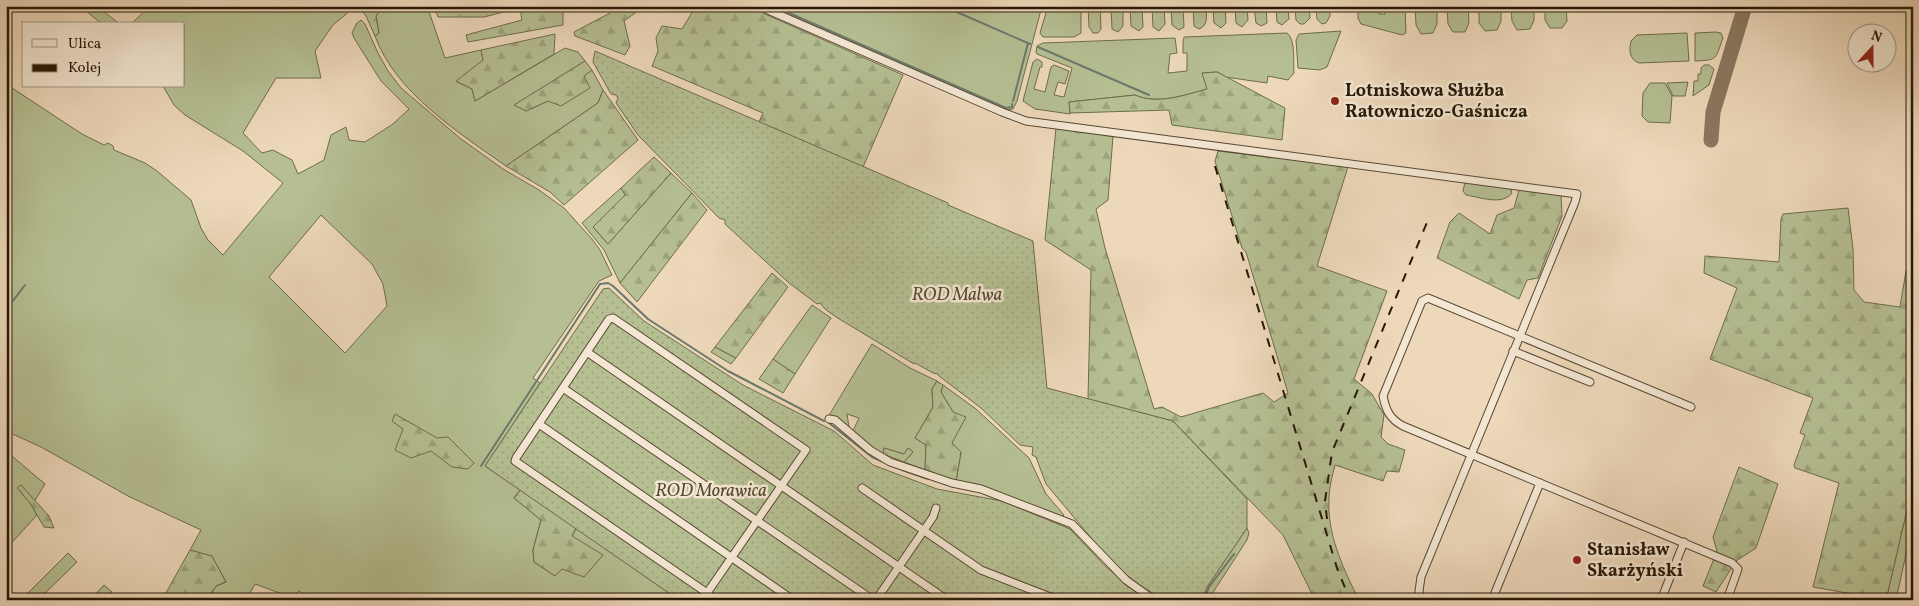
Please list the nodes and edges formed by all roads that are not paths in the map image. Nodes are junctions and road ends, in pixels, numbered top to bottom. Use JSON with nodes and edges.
{"nodes":[{"id":1,"x":759,"y":6,"type":"edge"},
{"id":2,"x":1519,"y":336,"type":"junction"},
{"id":3,"x":1513,"y":351,"type":"junction"},
{"id":4,"x":587,"y":352,"type":"junction"},
{"id":5,"x":1590,"y":382,"type":"dead end"},
{"id":6,"x":563,"y":388,"type":"junction"},
{"id":7,"x":1691,"y":406,"type":"dead end"},
{"id":8,"x":829,"y":419,"type":"dead end"},
{"id":9,"x":539,"y":424,"type":"junction"},
{"id":10,"x":1471,"y":454,"type":"junction"},
{"id":11,"x":1540,"y":483,"type":"junction"},
{"id":12,"x":782,"y":485,"type":"junction"},
{"id":13,"x":862,"y":488,"type":"dead end"},
{"id":14,"x":936,"y":508,"type":"dead end"},
{"id":15,"x":757,"y":521,"type":"junction"},
{"id":16,"x":924,"y":530,"type":"junction"},
{"id":17,"x":1684,"y":542,"type":"junction"},
{"id":18,"x":732,"y":558,"type":"junction"},
{"id":19,"x":899,"y":566,"type":"junction"},
{"id":20,"x":707,"y":593,"type":"junction"},
{"id":21,"x":716,"y":600,"type":"edge"},
{"id":22,"x":793,"y":600,"type":"edge"},
{"id":23,"x":874,"y":600,"type":"edge"},
{"id":24,"x":947,"y":600,"type":"edge"},
{"id":25,"x":1058,"y":600,"type":"edge"},
{"id":26,"x":1154,"y":600,"type":"edge"},
{"id":27,"x":1420,"y":600,"type":"edge"},
{"id":28,"x":1492,"y":600,"type":"edge"},
{"id":29,"x":1661,"y":600,"type":"edge"},
{"id":30,"x":1727,"y":600,"type":"edge"}],
"edges":[{"from":1,"to":2,"type":"street"},
{"from":2,"to":3,"type":"street"},
{"from":2,"to":7,"type":"street"},
{"from":2,"to":10,"type":"street"},
{"from":3,"to":5,"type":"street"},
{"from":3,"to":10,"type":"street"},
{"from":4,"to":6,"type":"street"},
{"from":4,"to":12,"type":"street"},
{"from":4,"to":12,"type":"street"},
{"from":6,"to":9,"type":"street"},
{"from":6,"to":15,"type":"street"},
{"from":8,"to":26,"type":"street"},
{"from":9,"to":18,"type":"street"},
{"from":9,"to":20,"type":"street"},
{"from":10,"to":11,"type":"street"},
{"from":10,"to":27,"type":"street"},
{"from":11,"to":17,"type":"street"},
{"from":11,"to":28,"type":"street"},
{"from":12,"to":15,"type":"street"},
{"from":12,"to":19,"type":"street"},
{"from":13,"to":16,"type":"street"},
{"from":14,"to":16,"type":"street"},
{"from":15,"to":18,"type":"street"},
{"from":15,"to":23,"type":"street"},
{"from":16,"to":19,"type":"street"},
{"from":16,"to":25,"type":"street"},
{"from":17,"to":29,"type":"street"},
{"from":17,"to":30,"type":"street"},
{"from":18,"to":20,"type":"street"},
{"from":18,"to":22,"type":"street"},
{"from":19,"to":23,"type":"street"},
{"from":19,"to":24,"type":"street"},
{"from":20,"to":21,"type":"street"}]}
